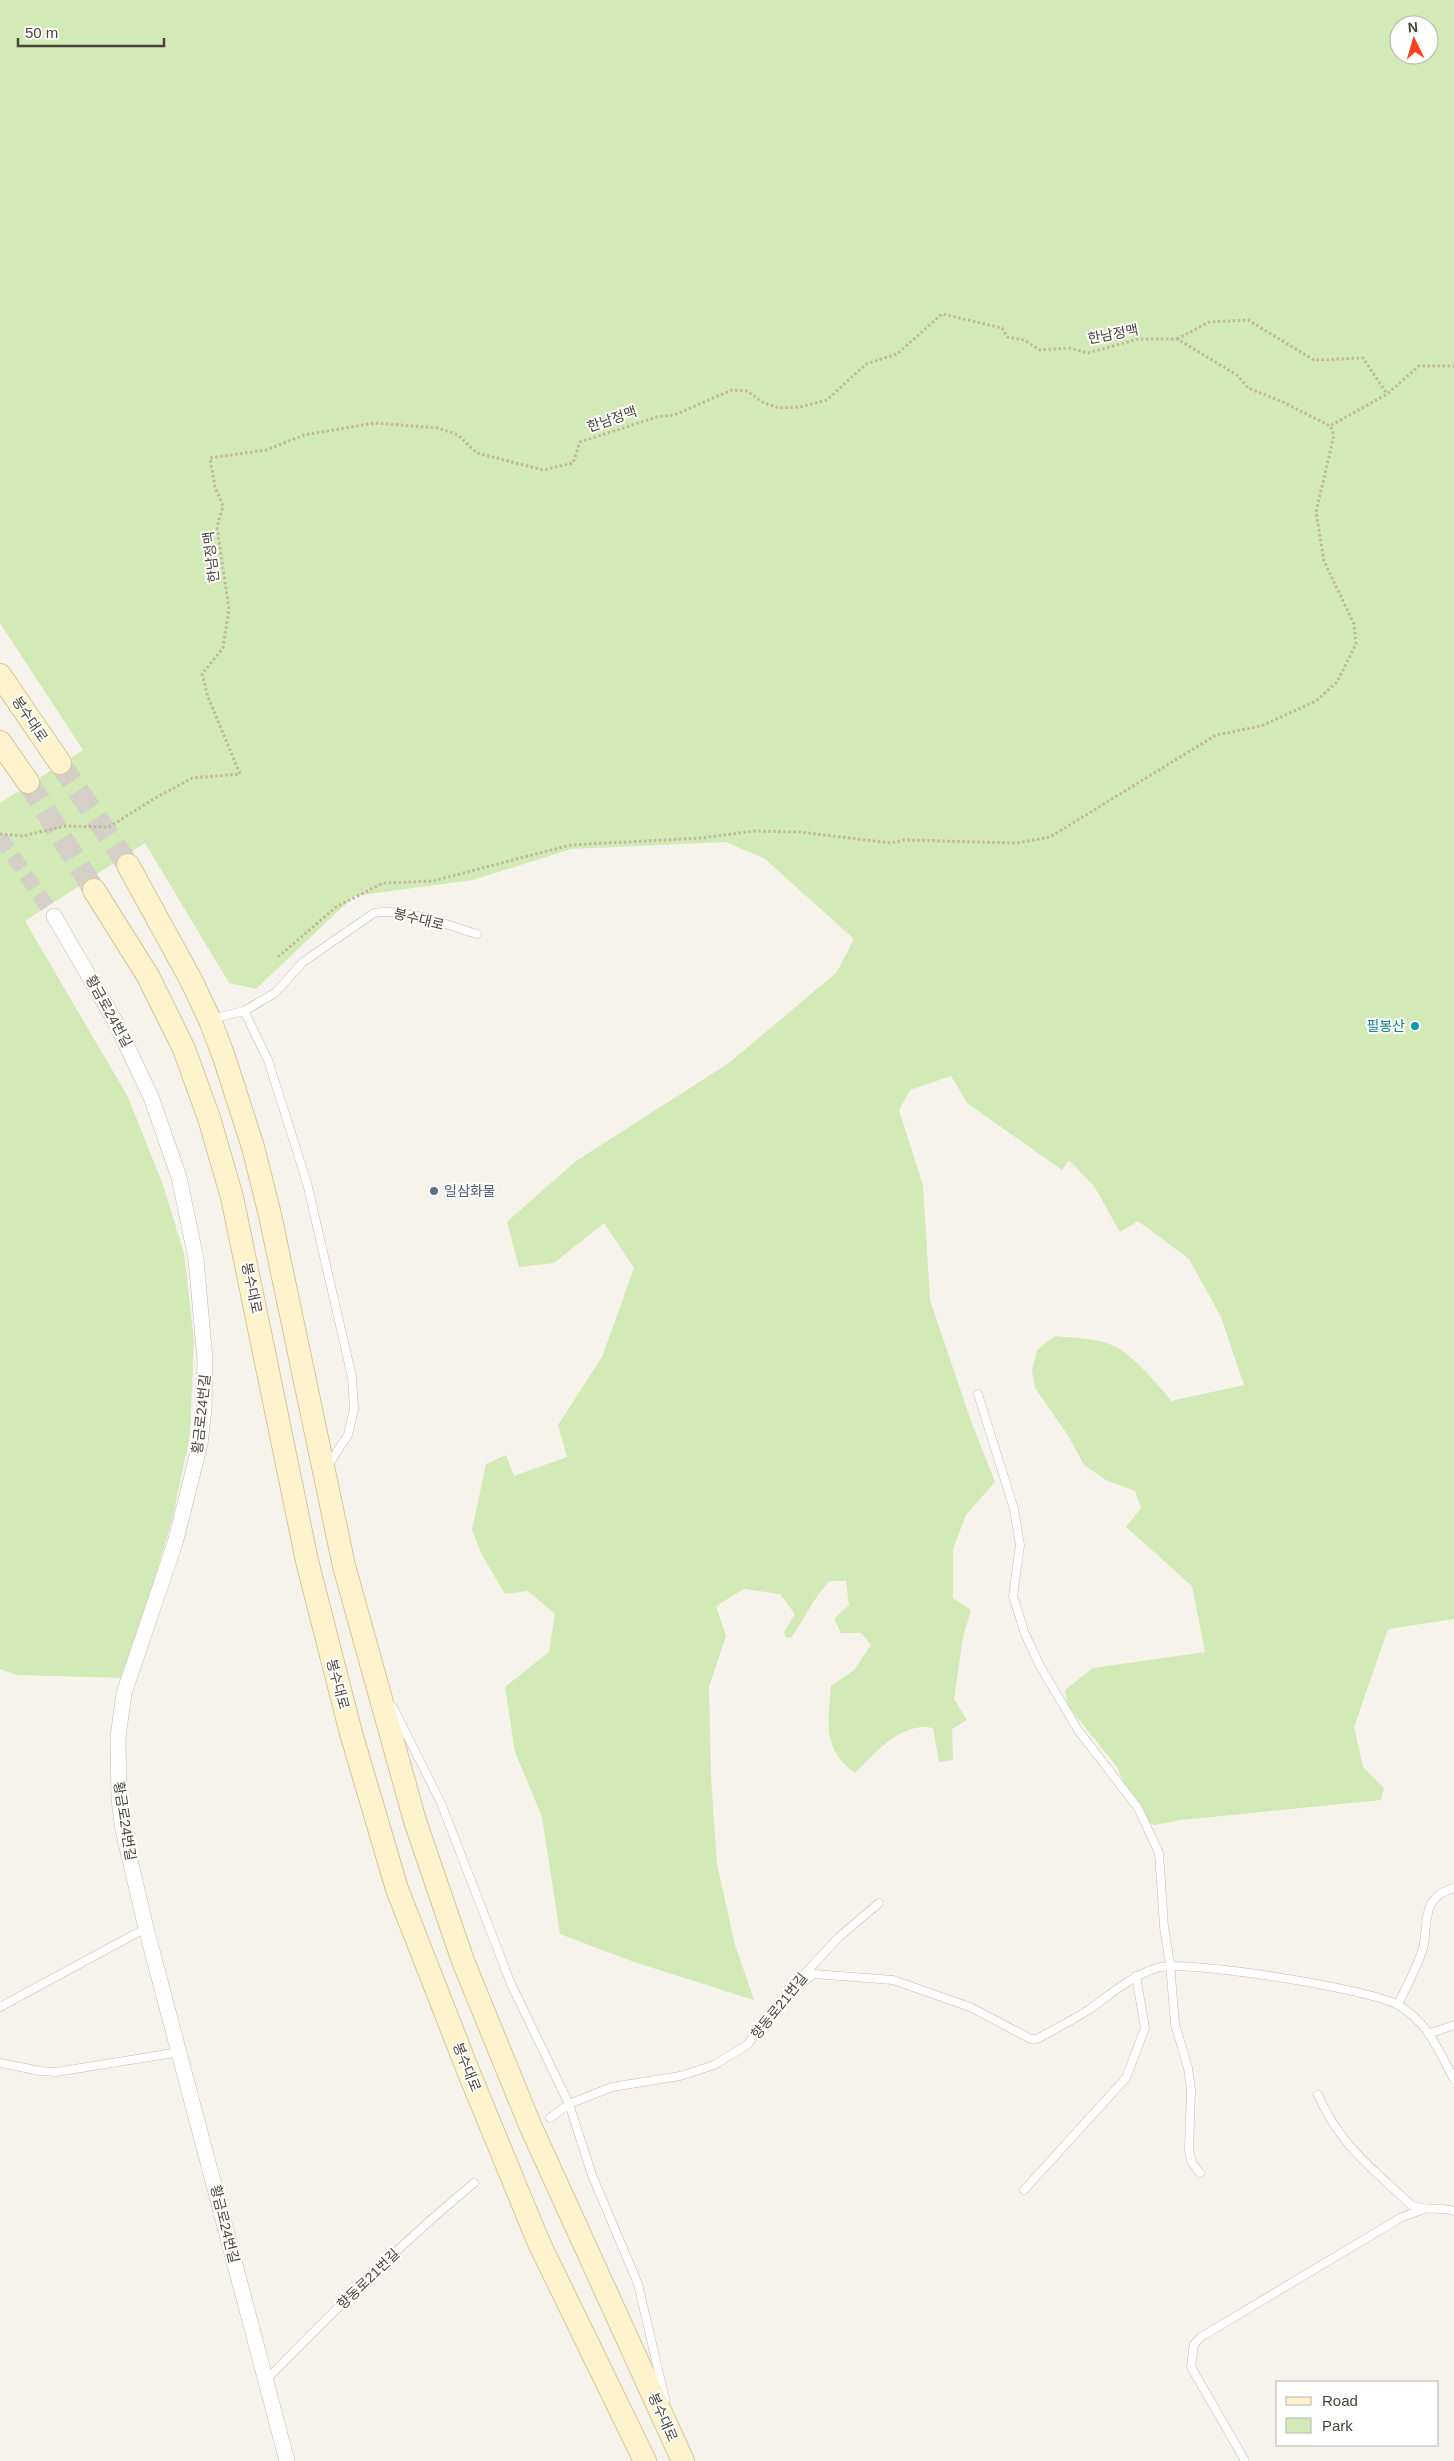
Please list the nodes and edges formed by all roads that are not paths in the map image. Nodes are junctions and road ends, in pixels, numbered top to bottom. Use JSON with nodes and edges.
{"nodes":[{"id":1,"x":0,"y":676,"type":"edge"},
{"id":2,"x":0,"y":742,"type":"edge"},
{"id":3,"x":60,"y":763,"type":"tunnel mouth"},
{"id":4,"x":28,"y":782,"type":"tunnel mouth"},
{"id":5,"x":128,"y":865,"type":"tunnel mouth"},
{"id":6,"x":94,"y":890,"type":"tunnel mouth"},
{"id":7,"x":54,"y":916,"type":"tunnel mouth"},
{"id":8,"x":477,"y":934,"type":"dead end"},
{"id":9,"x":244,"y":1011,"type":"junction"},
{"id":10,"x":210,"y":1020,"type":"junction"},
{"id":11,"x":978,"y":1394,"type":"dead end"},
{"id":12,"x":324,"y":1471,"type":"junction"},
{"id":13,"x":369,"y":1659,"type":"junction"},
{"id":14,"x":1454,"y":1888,"type":"edge"},
{"id":15,"x":879,"y":1903,"type":"dead end"},
{"id":16,"x":146,"y":1928,"type":"junction"},
{"id":17,"x":1170,"y":1964,"type":"junction"},
{"id":18,"x":1136,"y":1976,"type":"junction"},
{"id":19,"x":785,"y":1995,"type":"junction"},
{"id":20,"x":1398,"y":2005,"type":"junction"},
{"id":21,"x":0,"y":2007,"type":"edge"},
{"id":22,"x":1454,"y":2025,"type":"edge"},
{"id":23,"x":1430,"y":2033,"type":"junction"},
{"id":24,"x":180,"y":2052,"type":"junction"},
{"id":25,"x":0,"y":2063,"type":"edge"},
{"id":26,"x":1454,"y":2079,"type":"edge"},
{"id":27,"x":1318,"y":2095,"type":"dead end"},
{"id":28,"x":569,"y":2104,"type":"junction"},
{"id":29,"x":550,"y":2118,"type":"dead end"},
{"id":30,"x":1200,"y":2173,"type":"dead end"},
{"id":31,"x":474,"y":2182,"type":"dead end"},
{"id":32,"x":1024,"y":2190,"type":"dead end"},
{"id":33,"x":1422,"y":2210,"type":"junction"},
{"id":34,"x":1454,"y":2211,"type":"edge"},
{"id":35,"x":266,"y":2380,"type":"junction"},
{"id":36,"x":680,"y":2454,"type":"edge"},
{"id":37,"x":1244,"y":2459,"type":"dead end"},
{"id":38,"x":287,"y":2461,"type":"edge"},
{"id":39,"x":645,"y":2461,"type":"edge"}],
"edges":[{"from":1,"to":3,"type":"main road","name":"봉수대로"},
{"from":2,"to":4,"type":"main road"},
{"from":5,"to":10,"type":"main road","name":"봉수대로"},
{"from":6,"to":39,"type":"main road","name":"봉수대로"},
{"from":7,"to":16,"type":"street","name":"황금로24번길"},
{"from":8,"to":9,"type":"lane","name":"봉수대로"},
{"from":9,"to":10,"type":"lane","name":"봉수대로"},
{"from":9,"to":12,"type":"lane"},
{"from":10,"to":12,"type":"main road","name":"봉수대로"},
{"from":11,"to":17,"type":"lane"},
{"from":12,"to":13,"type":"main road","name":"봉수대로"},
{"from":13,"to":28,"type":"lane"},
{"from":13,"to":36,"type":"main road","name":"봉수대로"},
{"from":14,"to":20,"type":"lane"},
{"from":15,"to":19,"type":"lane","name":"향동로21번길"},
{"from":16,"to":21,"type":"lane"},
{"from":16,"to":24,"type":"street","name":"황금로24번길"},
{"from":17,"to":18,"type":"lane"},
{"from":17,"to":20,"type":"lane"},
{"from":17,"to":30,"type":"lane"},
{"from":18,"to":19,"type":"lane"},
{"from":18,"to":32,"type":"lane"},
{"from":19,"to":28,"type":"lane","name":"향동로21번길"},
{"from":20,"to":23,"type":"lane"},
{"from":22,"to":23,"type":"lane"},
{"from":23,"to":26,"type":"lane"},
{"from":24,"to":25,"type":"lane"},
{"from":24,"to":35,"type":"street","name":"황금로24번길"},
{"from":27,"to":33,"type":"lane"},
{"from":28,"to":29,"type":"lane","name":"향동로21번길"},
{"from":28,"to":36,"type":"lane"},
{"from":31,"to":35,"type":"lane","name":"향동로21번길"},
{"from":33,"to":34,"type":"lane"},
{"from":33,"to":37,"type":"lane"},
{"from":35,"to":38,"type":"street","name":"황금로24번길"}]}
